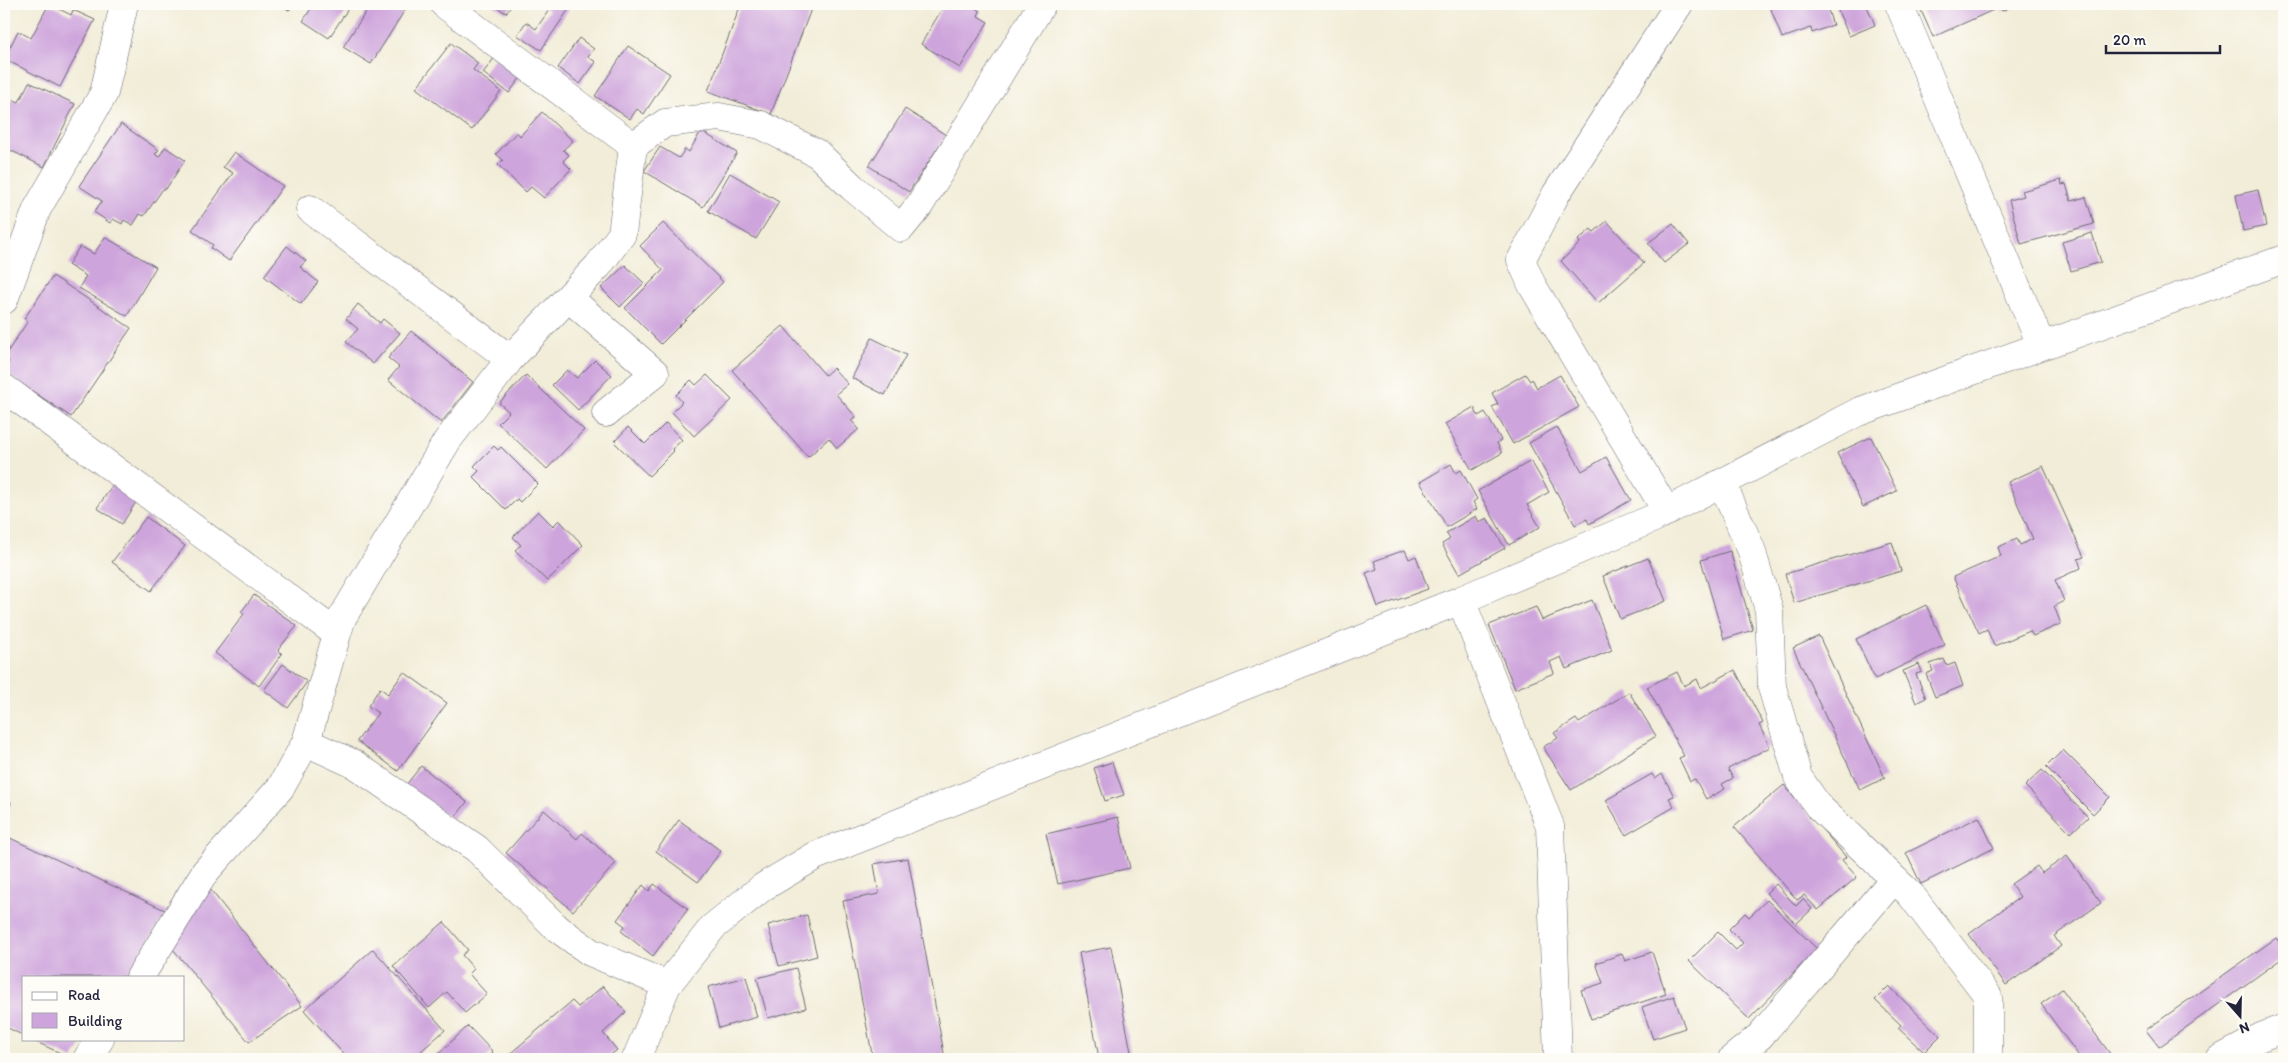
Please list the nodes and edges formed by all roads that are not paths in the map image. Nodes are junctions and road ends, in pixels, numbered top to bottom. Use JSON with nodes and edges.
{"nodes":[{"id":1,"x":124,"y":4,"type":"edge"},
{"id":2,"x":444,"y":4,"type":"edge"},
{"id":3,"x":1042,"y":4,"type":"edge"},
{"id":4,"x":1678,"y":4,"type":"edge"},
{"id":5,"x":1899,"y":4,"type":"edge"},
{"id":6,"x":633,"y":146,"type":"junction"},
{"id":7,"x":310,"y":209,"type":"dead end"},
{"id":8,"x":2284,"y":259,"type":"edge"},
{"id":9,"x":568,"y":298,"type":"junction"},
{"id":10,"x":4,"y":300,"type":"edge"},
{"id":11,"x":2042,"y":345,"type":"junction"},
{"id":12,"x":510,"y":359,"type":"junction"},
{"id":13,"x":4,"y":388,"type":"edge"},
{"id":14,"x":606,"y":414,"type":"dead end"},
{"id":15,"x":1722,"y":483,"type":"junction"},
{"id":16,"x":1667,"y":512,"type":"junction"},
{"id":17,"x":1462,"y":600,"type":"junction"},
{"id":18,"x":337,"y":634,"type":"junction"},
{"id":19,"x":306,"y":742,"type":"junction"},
{"id":20,"x":1894,"y":879,"type":"junction"},
{"id":21,"x":141,"y":976,"type":"edge"},
{"id":22,"x":668,"y":985,"type":"junction"},
{"id":23,"x":2284,"y":1028,"type":"edge"},
{"id":24,"x":99,"y":1040,"type":"edge"},
{"id":25,"x":87,"y":1059,"type":"edge"},
{"id":26,"x":636,"y":1059,"type":"edge"},
{"id":27,"x":1558,"y":1059,"type":"edge"},
{"id":28,"x":1732,"y":1059,"type":"edge"},
{"id":29,"x":1988,"y":1059,"type":"edge"},
{"id":30,"x":2220,"y":1059,"type":"edge"}],
"edges":[{"from":1,"to":10,"type":"street"},
{"from":2,"to":6,"type":"street"},
{"from":3,"to":6,"type":"street"},
{"from":4,"to":16,"type":"street"},
{"from":5,"to":11,"type":"street"},
{"from":6,"to":9,"type":"street"},
{"from":7,"to":12,"type":"street"},
{"from":8,"to":11,"type":"street"},
{"from":9,"to":12,"type":"street"},
{"from":9,"to":14,"type":"street"},
{"from":11,"to":15,"type":"street"},
{"from":12,"to":18,"type":"street"},
{"from":13,"to":18,"type":"street"},
{"from":15,"to":16,"type":"street"},
{"from":15,"to":20,"type":"street"},
{"from":16,"to":17,"type":"street"},
{"from":17,"to":22,"type":"street"},
{"from":17,"to":27,"type":"street"},
{"from":18,"to":19,"type":"street"},
{"from":19,"to":21,"type":"street"},
{"from":19,"to":22,"type":"street"},
{"from":20,"to":28,"type":"street"},
{"from":20,"to":29,"type":"street"},
{"from":22,"to":26,"type":"street"},
{"from":23,"to":30,"type":"street"},
{"from":24,"to":25,"type":"street"}]}
